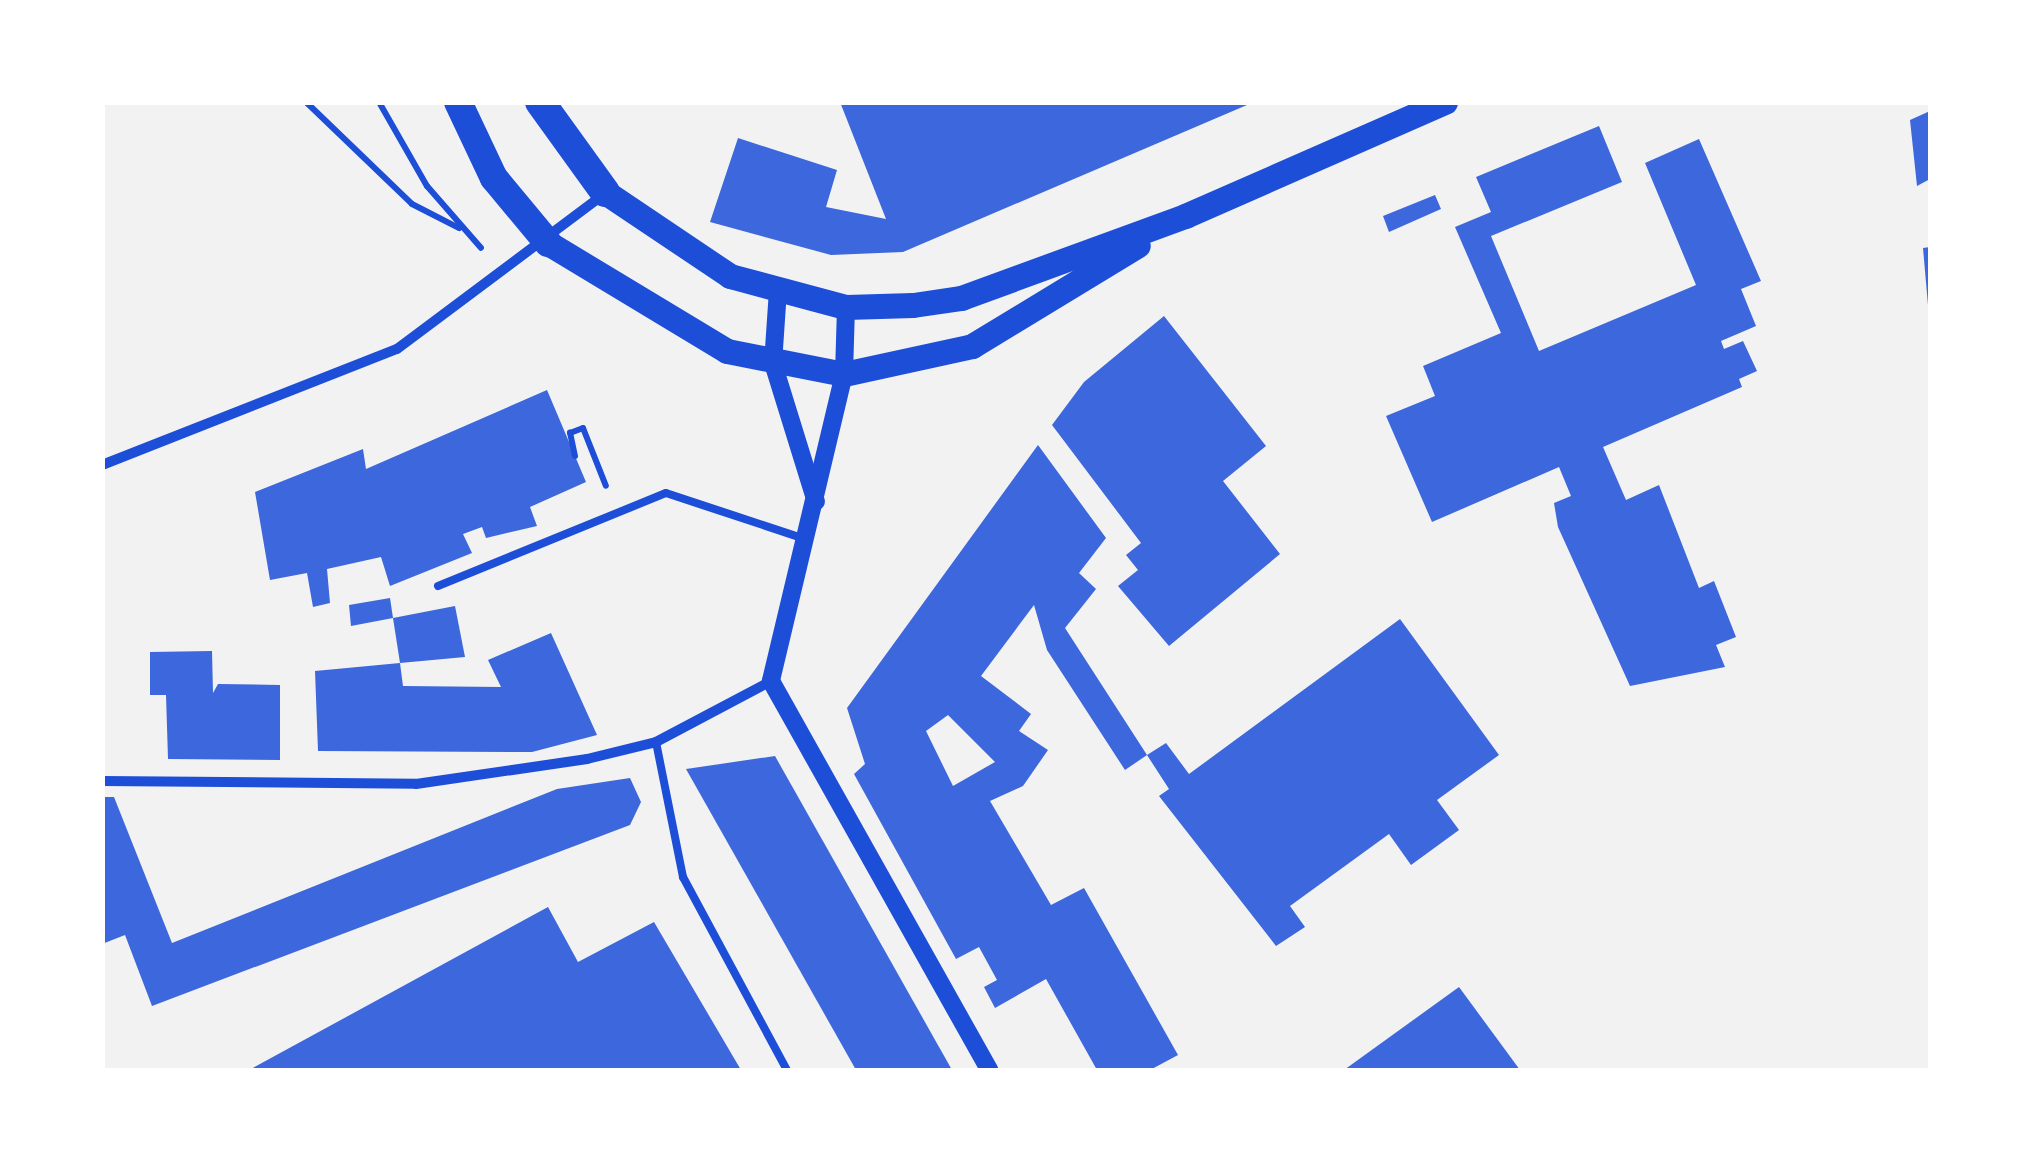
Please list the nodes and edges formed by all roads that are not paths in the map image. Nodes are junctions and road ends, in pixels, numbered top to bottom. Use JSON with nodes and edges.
{"nodes":[{"id":1,"x":458,"y":102,"type":"edge"},
{"id":2,"x":540,"y":102,"type":"edge"},
{"id":3,"x":1445,"y":102,"type":"edge"},
{"id":4,"x":605,"y":192,"type":"junction"},
{"id":5,"x":1185,"y":216,"type":"junction"},
{"id":6,"x":548,"y":243,"type":"junction"},
{"id":7,"x":778,"y":290,"type":"junction"},
{"id":8,"x":846,"y":306,"type":"junction"},
{"id":9,"x":773,"y":364,"type":"junction"},
{"id":10,"x":844,"y":374,"type":"junction"},
{"id":11,"x":102,"y":464,"type":"edge"},
{"id":12,"x":817,"y":502,"type":"junction"},
{"id":13,"x":805,"y":539,"type":"junction"},
{"id":14,"x":438,"y":586,"type":"dead end"},
{"id":15,"x":772,"y":681,"type":"junction"},
{"id":16,"x":656,"y":742,"type":"junction"},
{"id":17,"x":102,"y":781,"type":"edge"},
{"id":18,"x":787,"y":1070,"type":"edge"},
{"id":19,"x":988,"y":1070,"type":"edge"}],
"edges":[{"from":1,"to":6,"type":"highway"},
{"from":2,"to":4,"type":"highway"},
{"from":3,"to":5,"type":"main road"},
{"from":4,"to":6,"type":"street"},
{"from":4,"to":7,"type":"main road"},
{"from":5,"to":8,"type":"main road"},
{"from":5,"to":10,"type":"main road"},
{"from":6,"to":9,"type":"main road"},
{"from":6,"to":11,"type":"street"},
{"from":7,"to":8,"type":"main road"},
{"from":7,"to":9,"type":"street"},
{"from":8,"to":10,"type":"street"},
{"from":9,"to":10,"type":"main road"},
{"from":9,"to":12,"type":"street"},
{"from":10,"to":12,"type":"street"},
{"from":12,"to":13,"type":"street"},
{"from":13,"to":14,"type":"lane"},
{"from":13,"to":15,"type":"street"},
{"from":15,"to":16,"type":"street"},
{"from":15,"to":19,"type":"street"},
{"from":16,"to":17,"type":"street"},
{"from":16,"to":18,"type":"lane"}]}
